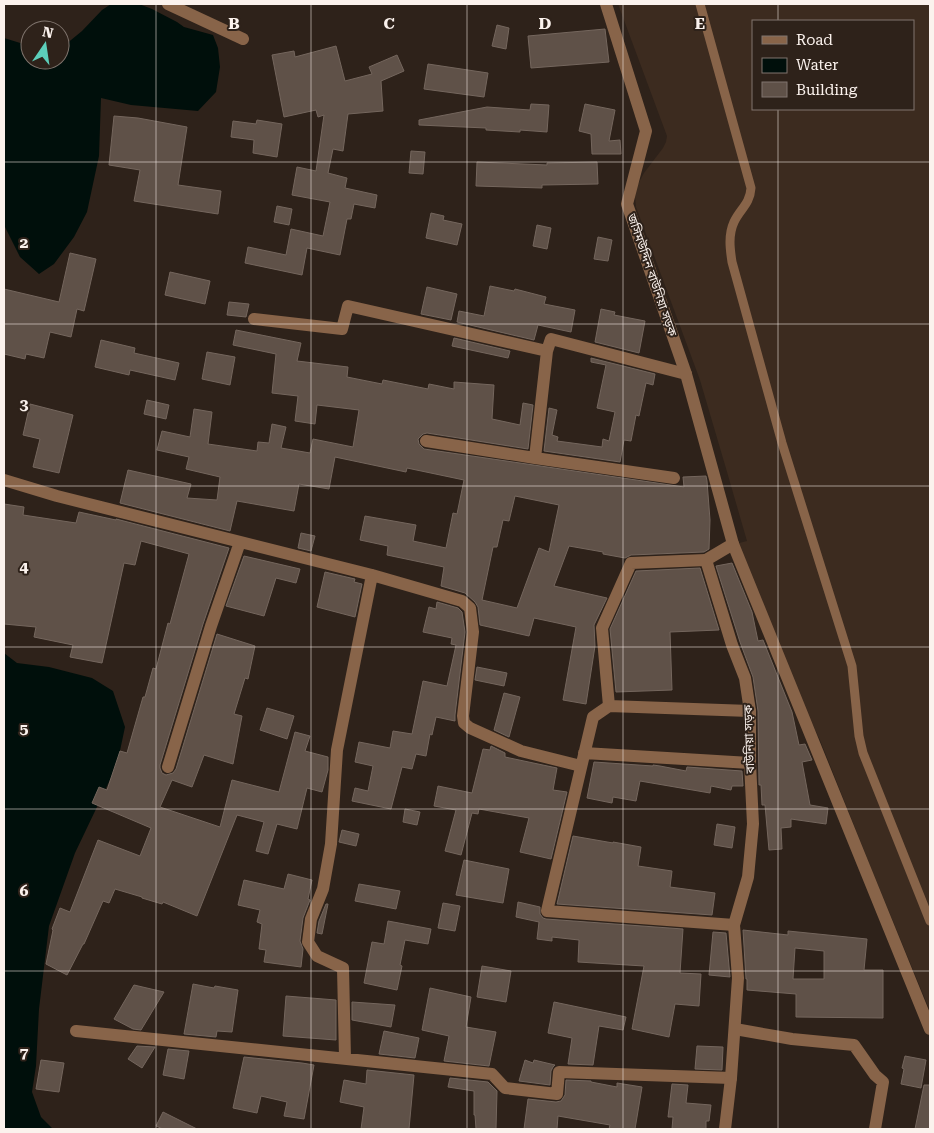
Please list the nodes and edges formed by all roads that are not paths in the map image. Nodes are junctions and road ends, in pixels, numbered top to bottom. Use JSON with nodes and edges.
{"nodes":[{"id":1,"x":168,"y":4,"type":"edge"},
{"id":2,"x":606,"y":4,"type":"edge"},
{"id":3,"x":700,"y":4,"type":"edge"},
{"id":4,"x":243,"y":39,"type":"dead end"},
{"id":5,"x":254,"y":319,"type":"dead end"},
{"id":6,"x":547,"y":351,"type":"junction"},
{"id":7,"x":686,"y":374,"type":"junction"},
{"id":8,"x":426,"y":441,"type":"dead end"},
{"id":9,"x":535,"y":458,"type":"junction"},
{"id":10,"x":674,"y":478,"type":"dead end"},
{"id":11,"x":4,"y":480,"type":"edge"},
{"id":12,"x":240,"y":542,"type":"junction"},
{"id":13,"x":733,"y":544,"type":"junction"},
{"id":14,"x":706,"y":560,"type":"junction"},
{"id":15,"x":372,"y":576,"type":"junction"},
{"id":16,"x":609,"y":706,"type":"junction"},
{"id":17,"x":750,"y":711,"type":"junction"},
{"id":18,"x":584,"y":753,"type":"junction"},
{"id":19,"x":750,"y":763,"type":"junction"},
{"id":20,"x":581,"y":766,"type":"junction"},
{"id":21,"x":168,"y":767,"type":"dead end"},
{"id":22,"x":930,"y":921,"type":"edge"},
{"id":23,"x":734,"y":925,"type":"junction"},
{"id":24,"x":735,"y":1029,"type":"junction"},
{"id":25,"x":930,"y":1029,"type":"edge"},
{"id":26,"x":76,"y":1031,"type":"dead end"},
{"id":27,"x":345,"y":1058,"type":"junction"},
{"id":28,"x":731,"y":1078,"type":"junction"},
{"id":29,"x":725,"y":1129,"type":"edge"},
{"id":30,"x":875,"y":1129,"type":"edge"}],
"edges":[{"from":1,"to":4,"type":"street"},
{"from":2,"to":7,"type":"street","name":"জসিমউদ্দিন বাউনিয়া সড়ক"},
{"from":3,"to":22,"type":"lane"},
{"from":5,"to":6,"type":"street"},
{"from":6,"to":7,"type":"street"},
{"from":6,"to":9,"type":"street"},
{"from":7,"to":13,"type":"street"},
{"from":8,"to":9,"type":"street"},
{"from":9,"to":10,"type":"street"},
{"from":11,"to":12,"type":"street"},
{"from":12,"to":15,"type":"street"},
{"from":12,"to":21,"type":"street"},
{"from":13,"to":14,"type":"street"},
{"from":13,"to":25,"type":"street"},
{"from":14,"to":16,"type":"street"},
{"from":14,"to":17,"type":"street","name":"বাউনিয়া সড়ক"},
{"from":15,"to":20,"type":"street"},
{"from":15,"to":27,"type":"street"},
{"from":16,"to":17,"type":"street"},
{"from":16,"to":18,"type":"street"},
{"from":17,"to":19,"type":"street","name":"বাউনিয়া সড়ক"},
{"from":18,"to":19,"type":"street"},
{"from":18,"to":20,"type":"street"},
{"from":19,"to":23,"type":"street","name":"বাউনিয়া সড়ক"},
{"from":20,"to":23,"type":"street"},
{"from":23,"to":24,"type":"street","name":"বাউনিয়া সড়ক"},
{"from":24,"to":28,"type":"street","name":"বাউনিয়া সড়ক"},
{"from":24,"to":30,"type":"street"},
{"from":26,"to":27,"type":"street"},
{"from":27,"to":28,"type":"street"},
{"from":28,"to":29,"type":"street","name":"বাউনিয়া সড়ক"}]}
